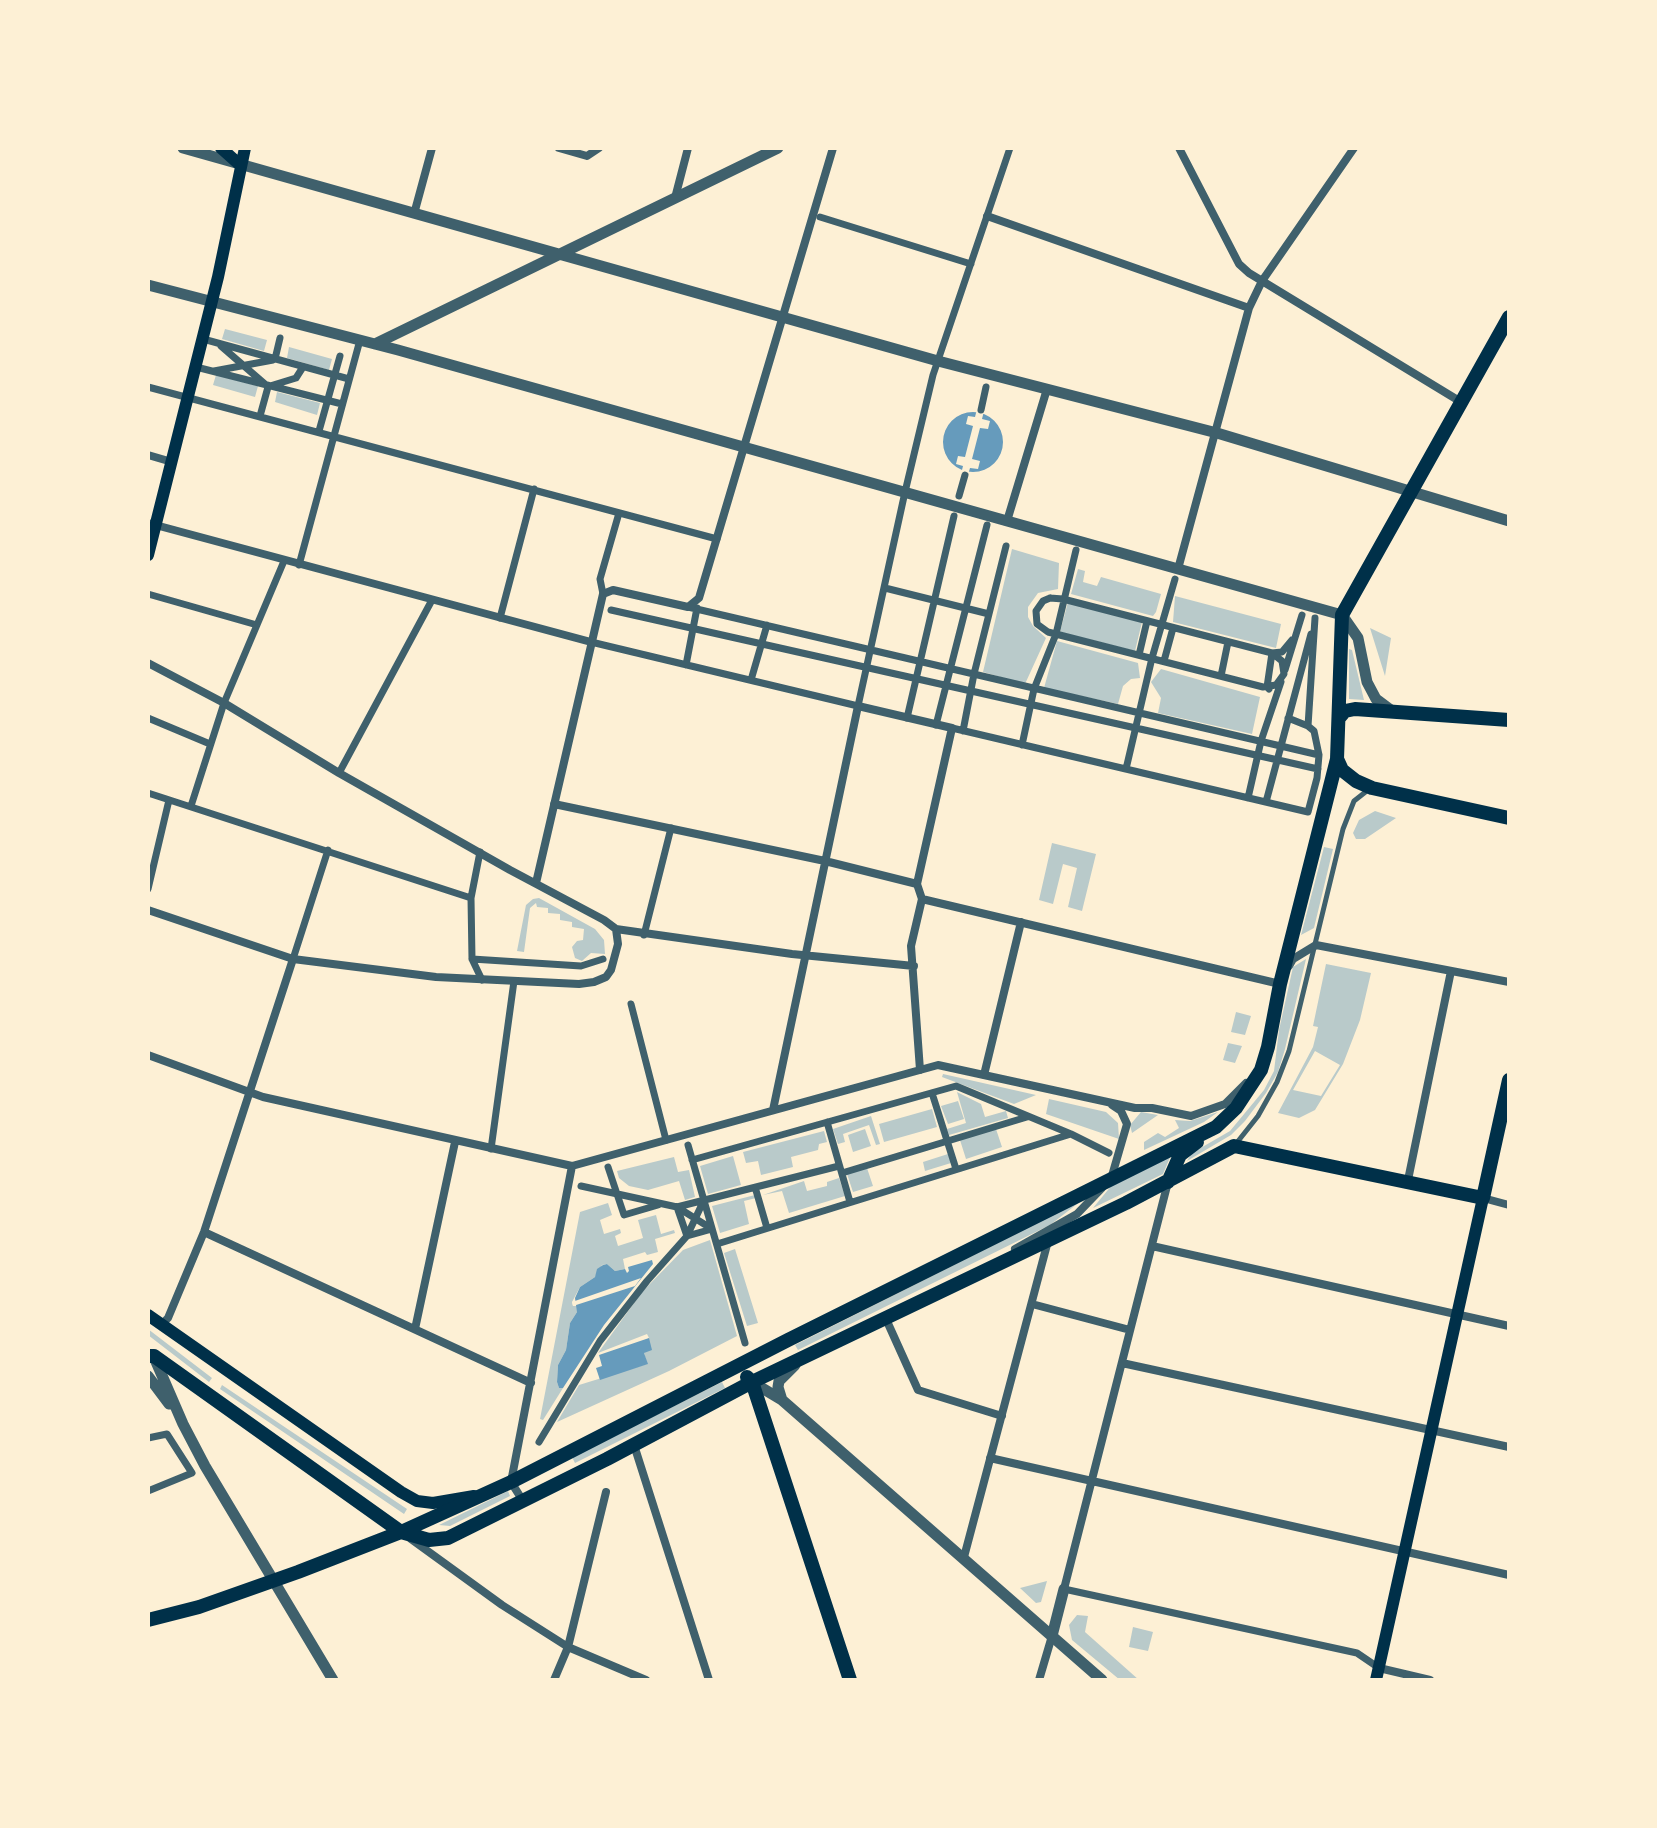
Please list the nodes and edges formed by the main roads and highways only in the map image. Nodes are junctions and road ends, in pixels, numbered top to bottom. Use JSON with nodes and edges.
{"nodes":[{"id":1,"x":221,"y":148,"type":"edge"},
{"id":2,"x":245,"y":148,"type":"edge"},
{"id":3,"x":240,"y":165,"type":"junction"},
{"id":4,"x":1509,"y":317,"type":"edge"},
{"id":5,"x":152,"y":524,"type":"edge"},
{"id":6,"x":148,"y":555,"type":"edge"},
{"id":7,"x":1339,"y":718,"type":"junction"},
{"id":8,"x":1509,"y":720,"type":"edge"},
{"id":9,"x":1337,"y":759,"type":"junction"},
{"id":10,"x":1509,"y":818,"type":"edge"},
{"id":11,"x":1509,"y":1080,"type":"edge"},
{"id":12,"x":1216,"y":1127,"type":"junction"},
{"id":13,"x":1168,"y":1182,"type":"junction"},
{"id":14,"x":1483,"y":1198,"type":"junction"},
{"id":15,"x":154,"y":1318,"type":"edge"},
{"id":16,"x":150,"y":1354,"type":"edge"},
{"id":17,"x":733,"y":1368,"type":"junction"},
{"id":18,"x":752,"y":1382,"type":"junction"},
{"id":19,"x":480,"y":1495,"type":"junction"},
{"id":20,"x":401,"y":1532,"type":"junction"},
{"id":21,"x":148,"y":1620,"type":"edge"},
{"id":22,"x":1378,"y":1674,"type":"edge"},
{"id":23,"x":850,"y":1680,"type":"edge"}],
"edges":[{"from":1,"to":3,"type":"main road"},
{"from":2,"to":3,"type":"main road"},
{"from":3,"to":5,"type":"main road"},
{"from":4,"to":7,"type":"main road"},
{"from":5,"to":6,"type":"main road"},
{"from":7,"to":8,"type":"main road"},
{"from":7,"to":9,"type":"main road"},
{"from":9,"to":10,"type":"main road"},
{"from":9,"to":12,"type":"main road"},
{"from":11,"to":14,"type":"main road"},
{"from":12,"to":13,"type":"main road"},
{"from":12,"to":17,"type":"main road"},
{"from":13,"to":14,"type":"main road"},
{"from":13,"to":18,"type":"main road"},
{"from":14,"to":22,"type":"main road"},
{"from":15,"to":19,"type":"main road"},
{"from":16,"to":20,"type":"main road"},
{"from":17,"to":18,"type":"main road"},
{"from":17,"to":19,"type":"main road"},
{"from":18,"to":20,"type":"main road"},
{"from":18,"to":23,"type":"main road"},
{"from":19,"to":20,"type":"main road"},
{"from":20,"to":21,"type":"main road"}]}
